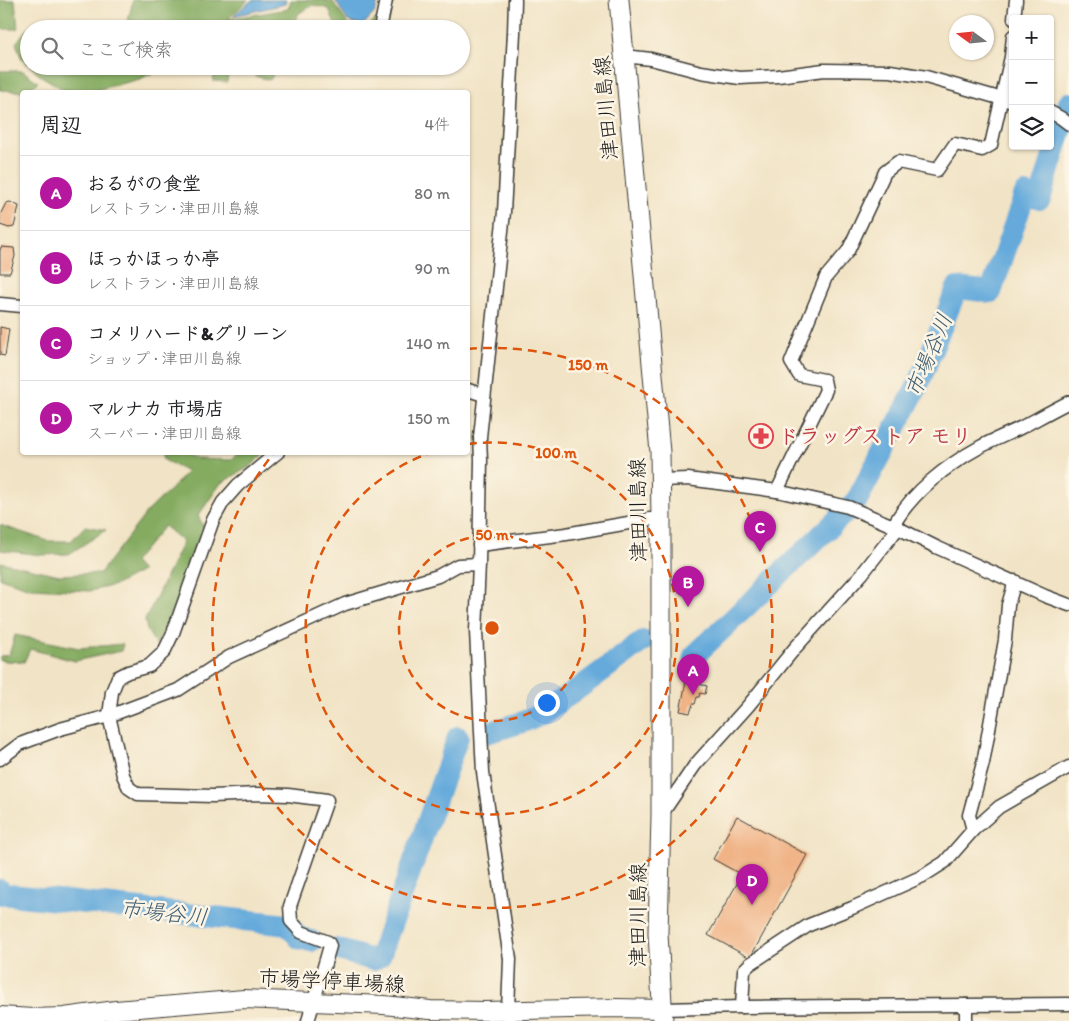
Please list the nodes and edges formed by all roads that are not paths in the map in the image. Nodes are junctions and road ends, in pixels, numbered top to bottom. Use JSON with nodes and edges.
{"nodes":[{"id":1,"x":386,"y":0,"type":"edge"},
{"id":2,"x":514,"y":0,"type":"edge"},
{"id":3,"x":619,"y":0,"type":"edge"},
{"id":4,"x":1016,"y":0,"type":"edge"},
{"id":5,"x":1014,"y":15,"type":"edge"},
{"id":6,"x":382,"y":20,"type":"edge"},
{"id":7,"x":624,"y":56,"type":"junction"},
{"id":8,"x":1011,"y":60,"type":"edge"},
{"id":9,"x":1007,"y":100,"type":"edge"},
{"id":10,"x":0,"y":304,"type":"edge"},
{"id":11,"x":20,"y":306,"type":"edge"},
{"id":12,"x":470,"y":391,"type":"edge"},
{"id":13,"x":484,"y":395,"type":"junction"},
{"id":14,"x":1069,"y":402,"type":"edge"},
{"id":15,"x":274,"y":455,"type":"edge"},
{"id":16,"x":660,"y":480,"type":"junction"},
{"id":17,"x":777,"y":491,"type":"junction"},
{"id":18,"x":661,"y":520,"type":"junction"},
{"id":19,"x":896,"y":527,"type":"junction"},
{"id":20,"x":479,"y":546,"type":"junction"},
{"id":21,"x":479,"y":564,"type":"junction"},
{"id":22,"x":1014,"y":581,"type":"junction"},
{"id":23,"x":1069,"y":605,"type":"edge"},
{"id":24,"x":109,"y":716,"type":"junction"},
{"id":25,"x":0,"y":759,"type":"edge"},
{"id":26,"x":1069,"y":766,"type":"edge"},
{"id":27,"x":661,"y":816,"type":"junction"},
{"id":28,"x":973,"y":830,"type":"junction"},
{"id":29,"x":314,"y":1002,"type":"junction"},
{"id":30,"x":1069,"y":1004,"type":"edge"},
{"id":31,"x":966,"y":1005,"type":"junction"},
{"id":32,"x":742,"y":1007,"type":"junction"},
{"id":33,"x":663,"y":1015,"type":"edge"},
{"id":34,"x":0,"y":1016,"type":"edge"},
{"id":35,"x":509,"y":1016,"type":"edge"},
{"id":36,"x":308,"y":1021,"type":"edge"},
{"id":37,"x":966,"y":1021,"type":"edge"}],
"edges":[{"from":1,"to":6,"type":"street"},
{"from":2,"to":13,"type":"street"},
{"from":3,"to":7,"type":"main road","name":"津田川島線"},
{"from":4,"to":5,"type":"street"},
{"from":7,"to":9,"type":"street"},
{"from":7,"to":16,"type":"main road","name":"津田川島線"},
{"from":8,"to":9,"type":"street"},
{"from":9,"to":17,"type":"street"},
{"from":10,"to":11,"type":"street"},
{"from":12,"to":13,"type":"street"},
{"from":13,"to":20,"type":"street"},
{"from":14,"to":19,"type":"street"},
{"from":15,"to":24,"type":"street"},
{"from":16,"to":17,"type":"street"},
{"from":16,"to":18,"type":"main road","name":"津田川島線"},
{"from":17,"to":19,"type":"street"},
{"from":18,"to":20,"type":"street"},
{"from":18,"to":27,"type":"main road","name":"津田川島線"},
{"from":19,"to":22,"type":"street"},
{"from":19,"to":27,"type":"street"},
{"from":20,"to":21,"type":"street"},
{"from":21,"to":24,"type":"street"},
{"from":21,"to":35,"type":"street"},
{"from":22,"to":23,"type":"street"},
{"from":22,"to":28,"type":"street"},
{"from":24,"to":25,"type":"street"},
{"from":24,"to":29,"type":"street"},
{"from":26,"to":28,"type":"street"},
{"from":27,"to":33,"type":"main road","name":"津田川島線"},
{"from":28,"to":32,"type":"street"},
{"from":29,"to":34,"type":"main road","name":"市場学停車場線"},
{"from":29,"to":35,"type":"main road","name":"市場学停車場線"},
{"from":29,"to":36,"type":"street"},
{"from":30,"to":31,"type":"street"},
{"from":31,"to":32,"type":"street"},
{"from":31,"to":37,"type":"street"},
{"from":32,"to":33,"type":"street"},
{"from":33,"to":35,"type":"main road","name":"市場学停車場線"}]}
